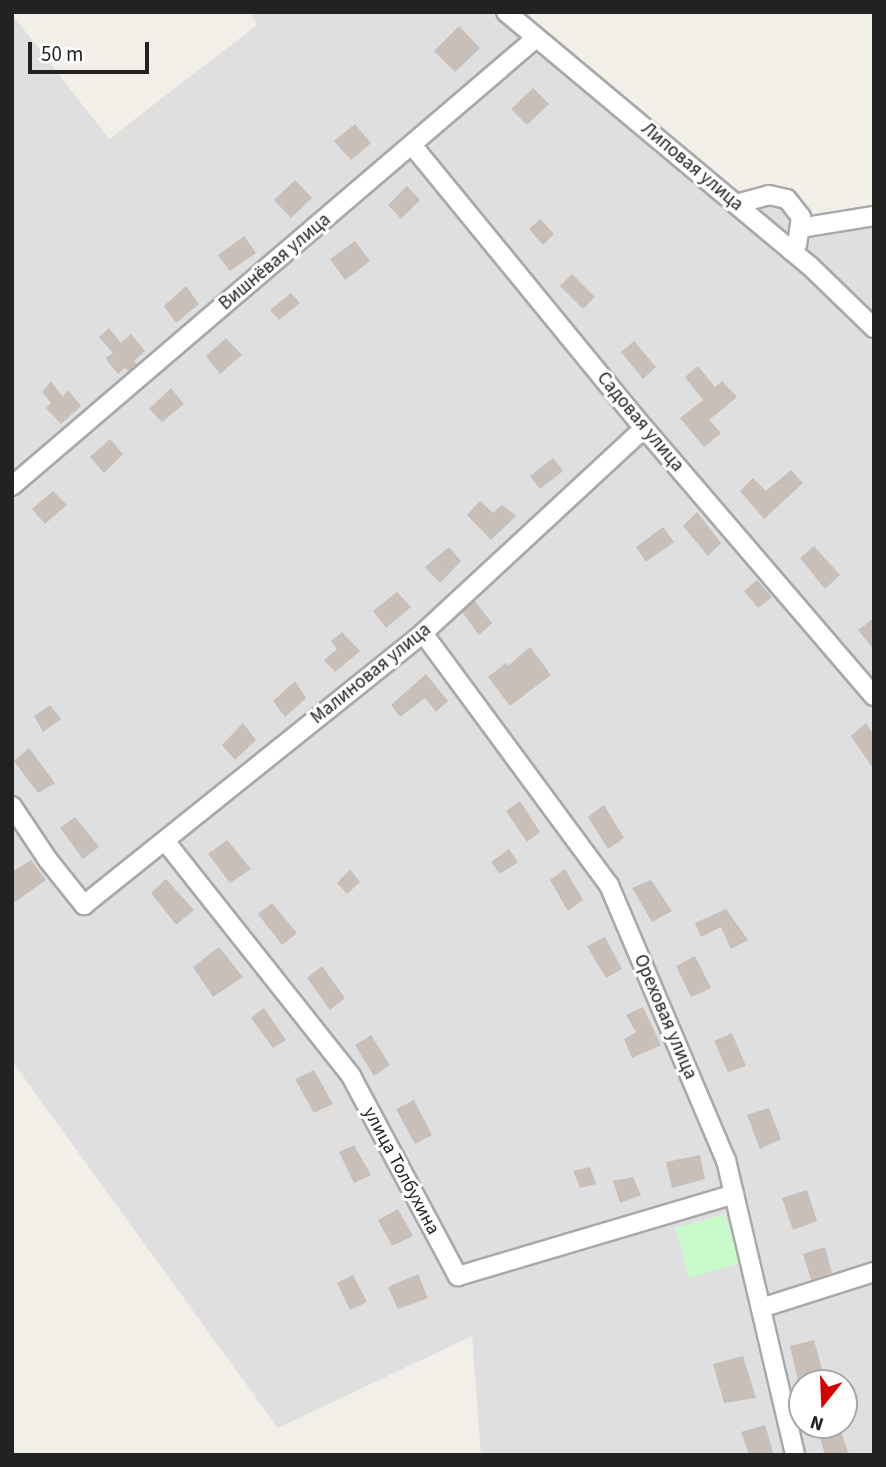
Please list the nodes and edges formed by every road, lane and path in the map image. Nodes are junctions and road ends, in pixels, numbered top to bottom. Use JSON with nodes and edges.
{"nodes":[{"id":1,"x":506,"y":12,"type":"edge"},
{"id":2,"x":536,"y":38,"type":"junction"},
{"id":3,"x":412,"y":145,"type":"junction"},
{"id":4,"x":736,"y":204,"type":"junction"},
{"id":5,"x":874,"y":216,"type":"edge"},
{"id":6,"x":800,"y":228,"type":"junction"},
{"id":7,"x":792,"y":251,"type":"junction"},
{"id":8,"x":874,"y":328,"type":"edge"},
{"id":9,"x":644,"y":428,"type":"junction"},
{"id":10,"x":12,"y":486,"type":"edge"},
{"id":11,"x":423,"y":633,"type":"junction"},
{"id":12,"x":874,"y":695,"type":"edge"},
{"id":13,"x":12,"y":806,"type":"edge"},
{"id":14,"x":165,"y":841,"type":"junction"},
{"id":15,"x":734,"y":1194,"type":"junction"},
{"id":16,"x":874,"y":1272,"type":"edge"},
{"id":17,"x":761,"y":1308,"type":"junction"},
{"id":18,"x":795,"y":1455,"type":"edge"}],
"edges":[{"from":1,"to":2,"type":"street","name":"Липовая улица"},
{"from":2,"to":3,"type":"street","name":"Вишнёвая улица"},
{"from":2,"to":4,"type":"street","name":"Липовая улица"},
{"from":3,"to":9,"type":"street","name":"Садовая улица"},
{"from":3,"to":10,"type":"street","name":"Вишнёвая улица"},
{"from":4,"to":6,"type":"street"},
{"from":4,"to":7,"type":"street","name":"Липовая улица"},
{"from":5,"to":6,"type":"street"},
{"from":6,"to":7,"type":"street"},
{"from":7,"to":8,"type":"street","name":"Липовая улица"},
{"from":9,"to":11,"type":"street","name":"Малиновая улица"},
{"from":9,"to":12,"type":"street","name":"Садовая улица"},
{"from":11,"to":14,"type":"street","name":"Малиновая улица"},
{"from":11,"to":15,"type":"street","name":"Ореховая улица"},
{"from":13,"to":14,"type":"street","name":"Малиновая улица"},
{"from":14,"to":15,"type":"street","name":"улица Толбухина"},
{"from":15,"to":17,"type":"street","name":"Ореховая улица"},
{"from":16,"to":17,"type":"street"},
{"from":17,"to":18,"type":"street","name":"Ореховая улица"}]}
